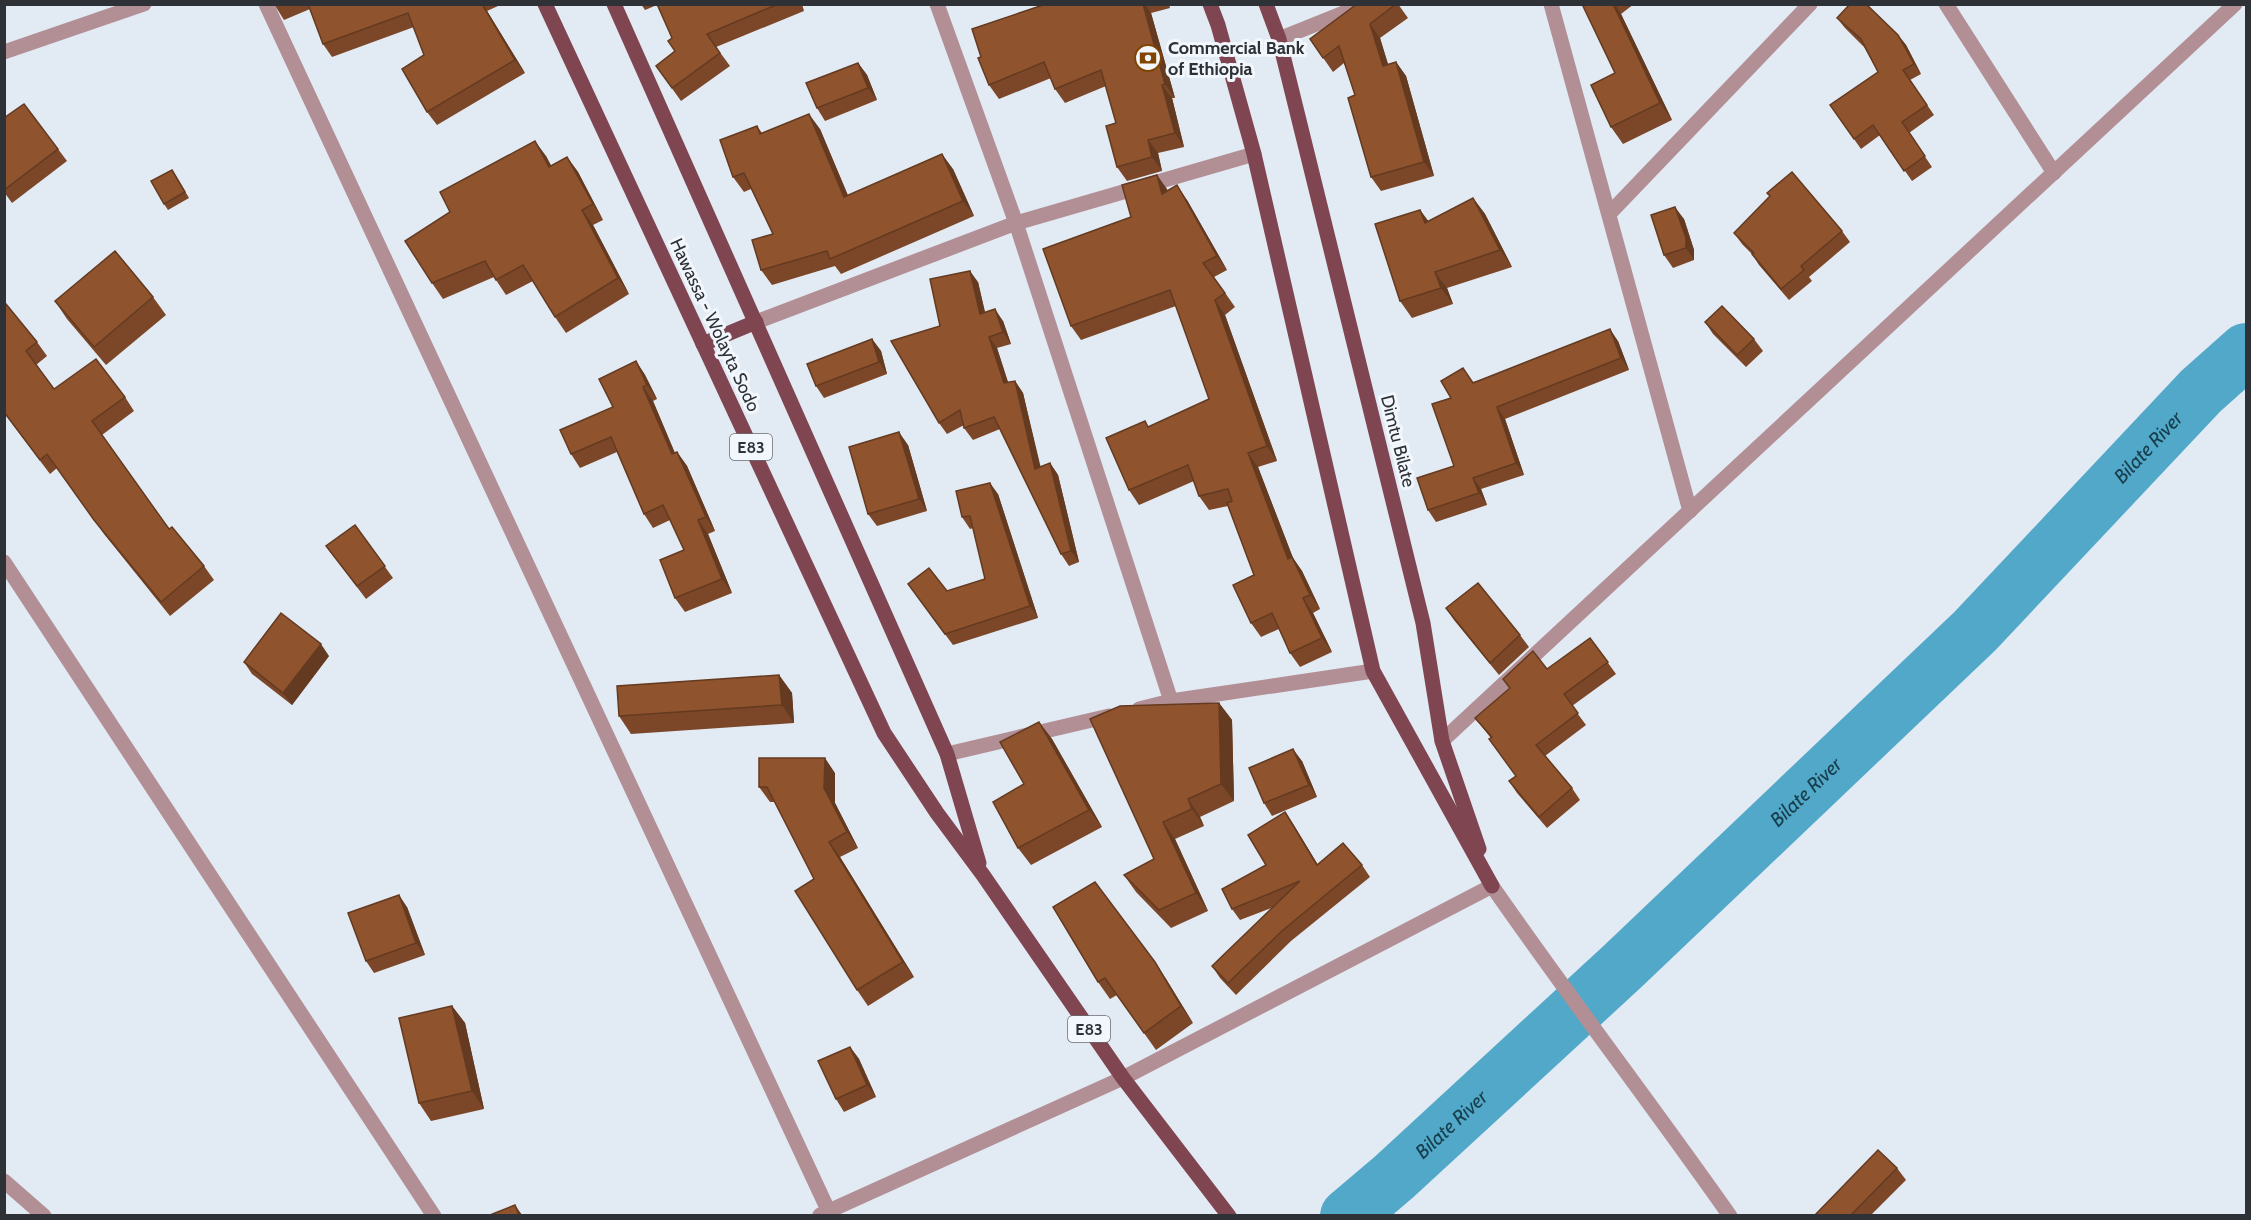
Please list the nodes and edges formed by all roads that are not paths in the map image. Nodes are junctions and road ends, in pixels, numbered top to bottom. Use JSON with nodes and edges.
{"nodes":[{"id":1,"x":144,"y":4,"type":"edge"},
{"id":2,"x":266,"y":4,"type":"edge"},
{"id":3,"x":545,"y":4,"type":"edge"},
{"id":4,"x":614,"y":4,"type":"edge"},
{"id":5,"x":937,"y":4,"type":"edge"},
{"id":6,"x":1210,"y":4,"type":"edge"},
{"id":7,"x":1266,"y":4,"type":"edge"},
{"id":8,"x":1366,"y":4,"type":"edge"},
{"id":9,"x":1551,"y":4,"type":"edge"},
{"id":10,"x":1810,"y":4,"type":"edge"},
{"id":11,"x":1946,"y":4,"type":"edge"},
{"id":12,"x":2235,"y":4,"type":"edge"},
{"id":13,"x":1280,"y":39,"type":"junction"},
{"id":14,"x":4,"y":52,"type":"edge"},
{"id":15,"x":1254,"y":154,"type":"junction"},
{"id":16,"x":2054,"y":173,"type":"junction"},
{"id":17,"x":1609,"y":214,"type":"junction"},
{"id":18,"x":1016,"y":224,"type":"junction"},
{"id":19,"x":756,"y":322,"type":"junction"},
{"id":20,"x":703,"y":344,"type":"junction"},
{"id":21,"x":1690,"y":511,"type":"junction"},
{"id":22,"x":4,"y":562,"type":"edge"},
{"id":23,"x":1372,"y":671,"type":"junction"},
{"id":24,"x":1171,"y":701,"type":"junction"},
{"id":25,"x":1442,"y":741,"type":"junction"},
{"id":26,"x":947,"y":754,"type":"junction"},
{"id":27,"x":982,"y":875,"type":"junction"},
{"id":28,"x":1492,"y":886,"type":"junction"},
{"id":29,"x":1123,"y":1078,"type":"junction"},
{"id":30,"x":4,"y":1181,"type":"edge"},
{"id":31,"x":824,"y":1214,"type":"edge"},
{"id":32,"x":44,"y":1215,"type":"edge"},
{"id":33,"x":434,"y":1215,"type":"edge"},
{"id":34,"x":1229,"y":1215,"type":"edge"},
{"id":35,"x":1730,"y":1215,"type":"edge"}],
"edges":[{"from":1,"to":14,"type":"street"},
{"from":2,"to":31,"type":"street"},
{"from":3,"to":20,"type":"main road","name":"Hawassa - Wolayta Sodo","number":"E83"},
{"from":4,"to":19,"type":"main road","name":"Hawassa - Wolayta Sodo","number":"E83"},
{"from":5,"to":18,"type":"street"},
{"from":6,"to":15,"type":"main road"},
{"from":7,"to":13,"type":"main road","name":"Dimtu Bilate"},
{"from":8,"to":13,"type":"street"},
{"from":9,"to":17,"type":"street"},
{"from":10,"to":17,"type":"street"},
{"from":11,"to":16,"type":"street"},
{"from":12,"to":16,"type":"street"},
{"from":13,"to":25,"type":"main road","name":"Dimtu Bilate"},
{"from":15,"to":18,"type":"street"},
{"from":15,"to":23,"type":"main road"},
{"from":16,"to":21,"type":"street"},
{"from":17,"to":21,"type":"street"},
{"from":18,"to":19,"type":"street"},
{"from":18,"to":24,"type":"street"},
{"from":19,"to":20,"type":"main road"},
{"from":19,"to":26,"type":"main road","name":"Hawassa - Wolayta Sodo","number":"E83"},
{"from":20,"to":27,"type":"main road","name":"Hawassa - Wolayta Sodo","number":"E83"},
{"from":21,"to":25,"type":"street"},
{"from":22,"to":33,"type":"street"},
{"from":23,"to":24,"type":"street"},
{"from":23,"to":28,"type":"main road"},
{"from":24,"to":26,"type":"street"},
{"from":25,"to":28,"type":"main road","name":"Dimtu Bilate"},
{"from":26,"to":27,"type":"main road","name":"Hawassa - Wolayta Sodo","number":"E83"},
{"from":27,"to":29,"type":"main road","name":"Hawassa - Wolayta Sodo","number":"E83"},
{"from":28,"to":29,"type":"street"},
{"from":28,"to":35,"type":"street"},
{"from":29,"to":31,"type":"street"},
{"from":29,"to":34,"type":"main road","name":"Hawassa - Wolayta Sodo","number":"E83"},
{"from":30,"to":32,"type":"street"}]}
